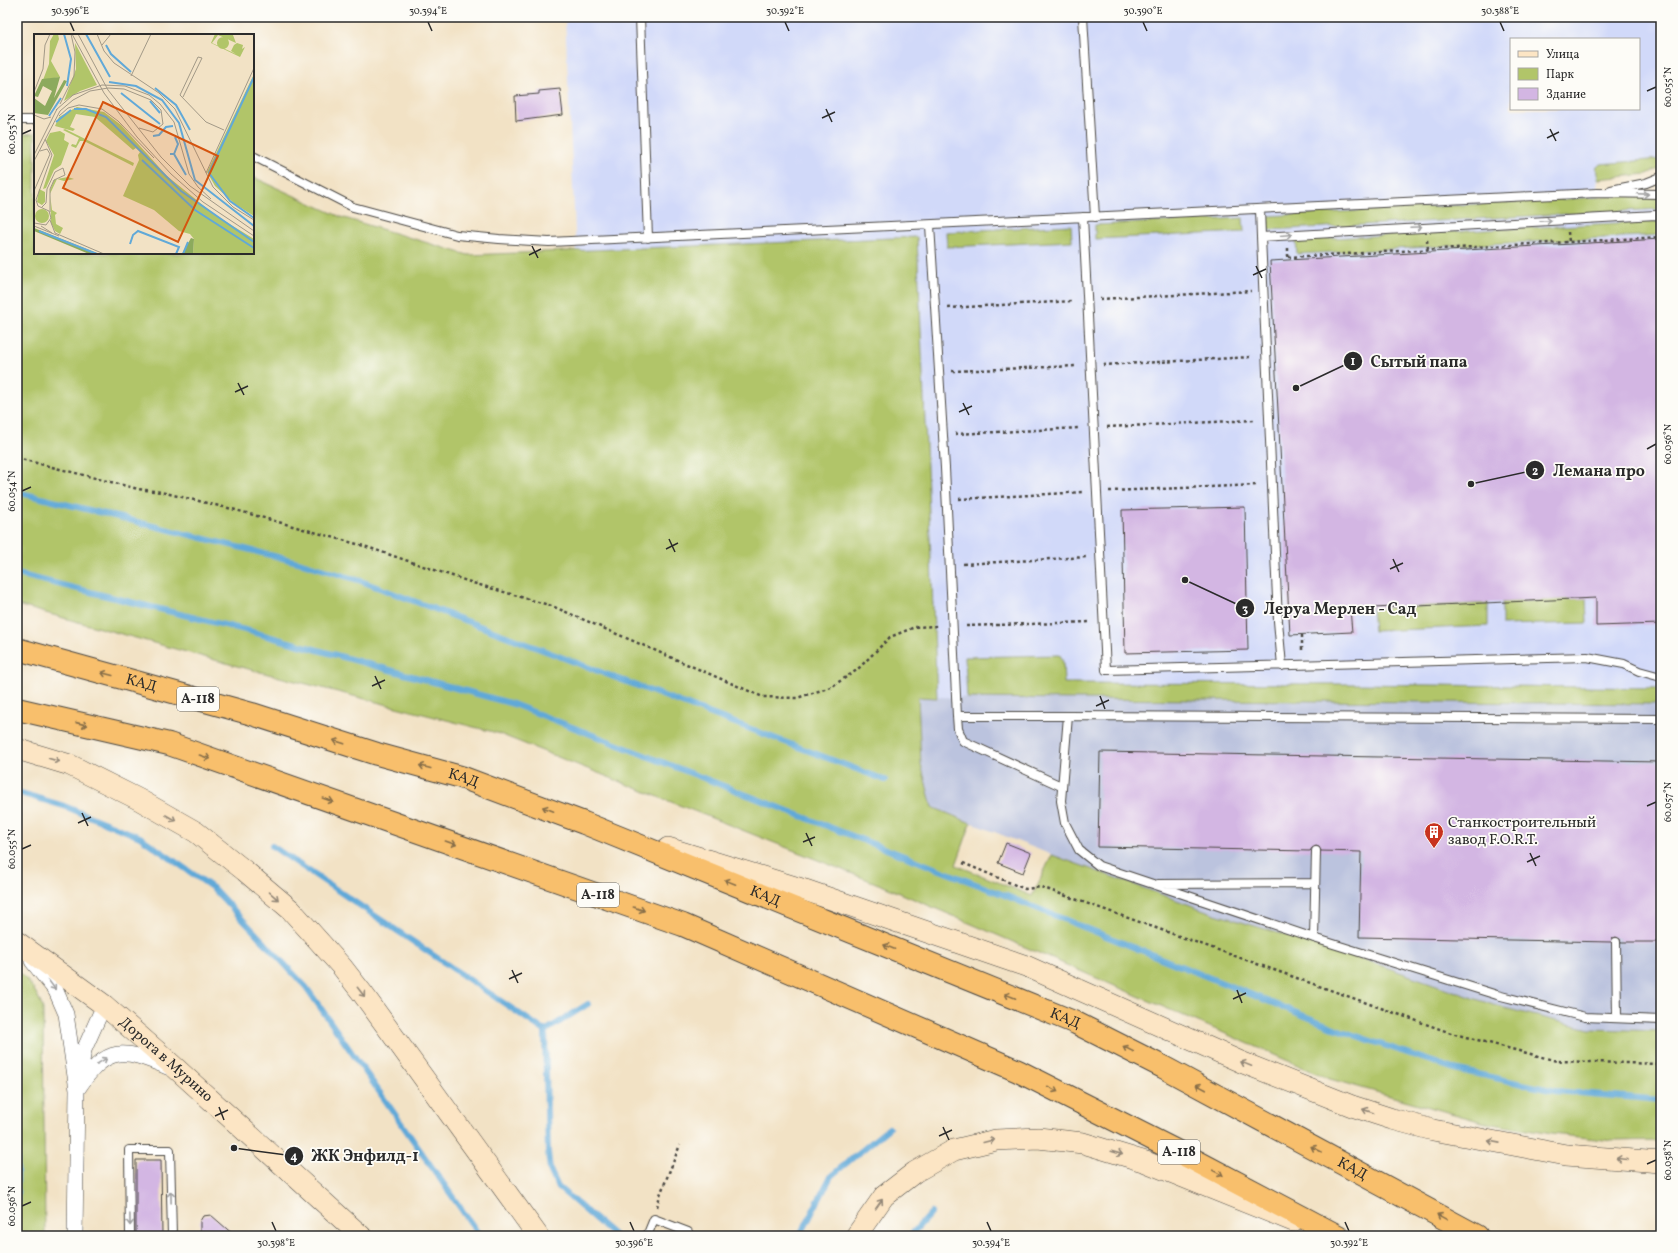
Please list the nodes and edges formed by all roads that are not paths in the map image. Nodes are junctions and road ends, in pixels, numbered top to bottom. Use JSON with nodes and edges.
{"nodes":[{"id":1,"x":640,"y":17,"type":"edge"},
{"id":2,"x":1083,"y":17,"type":"edge"},
{"id":3,"x":17,"y":120,"type":"edge"},
{"id":4,"x":34,"y":120,"type":"edge"},
{"id":5,"x":254,"y":157,"type":"edge"},
{"id":6,"x":1661,"y":177,"type":"edge"},
{"id":7,"x":1597,"y":193,"type":"junction"},
{"id":8,"x":1661,"y":194,"type":"edge"},
{"id":9,"x":1260,"y":209,"type":"junction"},
{"id":10,"x":1661,"y":216,"type":"edge"},
{"id":11,"x":1095,"y":217,"type":"junction"},
{"id":12,"x":1083,"y":218,"type":"junction"},
{"id":13,"x":930,"y":225,"type":"junction"},
{"id":14,"x":1261,"y":237,"type":"junction"},
{"id":15,"x":648,"y":238,"type":"junction"},
{"id":16,"x":17,"y":649,"type":"edge"},
{"id":17,"x":1282,"y":666,"type":"junction"},
{"id":18,"x":1661,"y":677,"type":"edge"},
{"id":19,"x":17,"y":708,"type":"edge"},
{"id":20,"x":957,"y":716,"type":"junction"},
{"id":21,"x":1068,"y":716,"type":"junction"},
{"id":22,"x":1661,"y":719,"type":"edge"},
{"id":23,"x":17,"y":749,"type":"edge"},
{"id":24,"x":1061,"y":786,"type":"junction"},
{"id":25,"x":584,"y":823,"type":"junction"},
{"id":26,"x":1316,"y":851,"type":"dead end"},
{"id":27,"x":1316,"y":883,"type":"junction"},
{"id":28,"x":1151,"y":884,"type":"junction"},
{"id":29,"x":1314,"y":938,"type":"junction"},
{"id":30,"x":17,"y":942,"type":"edge"},
{"id":31,"x":1616,"y":942,"type":"dead end"},
{"id":32,"x":17,"y":945,"type":"edge"},
{"id":33,"x":104,"y":1005,"type":"junction"},
{"id":34,"x":1617,"y":1018,"type":"junction"},
{"id":35,"x":1661,"y":1020,"type":"edge"},
{"id":36,"x":179,"y":1071,"type":"junction"},
{"id":37,"x":77,"y":1090,"type":"junction"},
{"id":38,"x":1661,"y":1162,"type":"edge"},
{"id":39,"x":688,"y":1232,"type":"dead end"},
{"id":40,"x":75,"y":1236,"type":"edge"},
{"id":41,"x":130,"y":1236,"type":"edge"},
{"id":42,"x":172,"y":1236,"type":"edge"},
{"id":43,"x":361,"y":1236,"type":"edge"},
{"id":44,"x":538,"y":1236,"type":"edge"},
{"id":45,"x":647,"y":1236,"type":"edge"},
{"id":46,"x":856,"y":1236,"type":"edge"},
{"id":47,"x":1329,"y":1236,"type":"edge"},
{"id":48,"x":1338,"y":1236,"type":"edge"},
{"id":49,"x":1476,"y":1236,"type":"edge"}],
"edges":[{"from":1,"to":15,"type":"lane"},
{"from":2,"to":11,"type":"lane"},
{"from":3,"to":4,"type":"lane"},
{"from":5,"to":15,"type":"lane"},
{"from":6,"to":7,"type":"lane"},
{"from":7,"to":8,"type":"lane","one_way":true},
{"from":7,"to":9,"type":"lane"},
{"from":9,"to":11,"type":"lane"},
{"from":9,"to":14,"type":"lane"},
{"from":14,"to":10,"type":"lane","one_way":true},
{"from":11,"to":12,"type":"lane"},
{"from":12,"to":13,"type":"lane"},
{"from":12,"to":17,"type":"lane"},
{"from":13,"to":15,"type":"lane"},
{"from":13,"to":20,"type":"lane"},
{"from":14,"to":17,"type":"lane"},
{"from":25,"to":16,"type":"highway","name":"КАД","number":"А-118","one_way":true},
{"from":17,"to":18,"type":"lane"},
{"from":19,"to":48,"type":"highway","number":"А-118","one_way":true},
{"from":20,"to":21,"type":"lane"},
{"from":20,"to":24,"type":"lane"},
{"from":21,"to":22,"type":"lane"},
{"from":21,"to":24,"type":"lane"},
{"from":23,"to":44,"type":"main road","one_way":true},
{"from":24,"to":28,"type":"lane"},
{"from":38,"to":25,"type":"main road","one_way":true},
{"from":49,"to":25,"type":"highway","name":"КАД","number":"А-118","one_way":true},
{"from":26,"to":27,"type":"lane"},
{"from":27,"to":28,"type":"lane"},
{"from":27,"to":29,"type":"lane"},
{"from":28,"to":29,"type":"lane"},
{"from":29,"to":34,"type":"lane"},
{"from":30,"to":33,"type":"main road","name":"Дорога в Мурино"},
{"from":31,"to":34,"type":"lane"},
{"from":32,"to":37,"type":"street","one_way":true},
{"from":33,"to":36,"type":"main road","name":"Дорога в Мурино"},
{"from":33,"to":37,"type":"street"},
{"from":34,"to":35,"type":"lane"},
{"from":37,"to":36,"type":"street","one_way":true},
{"from":36,"to":43,"type":"main road","name":"Дорога в Мурино"},
{"from":37,"to":40,"type":"street"},
{"from":39,"to":45,"type":"lane"},
{"from":42,"to":41,"type":"lane","one_way":true},
{"from":46,"to":47,"type":"main road","one_way":true}]}
